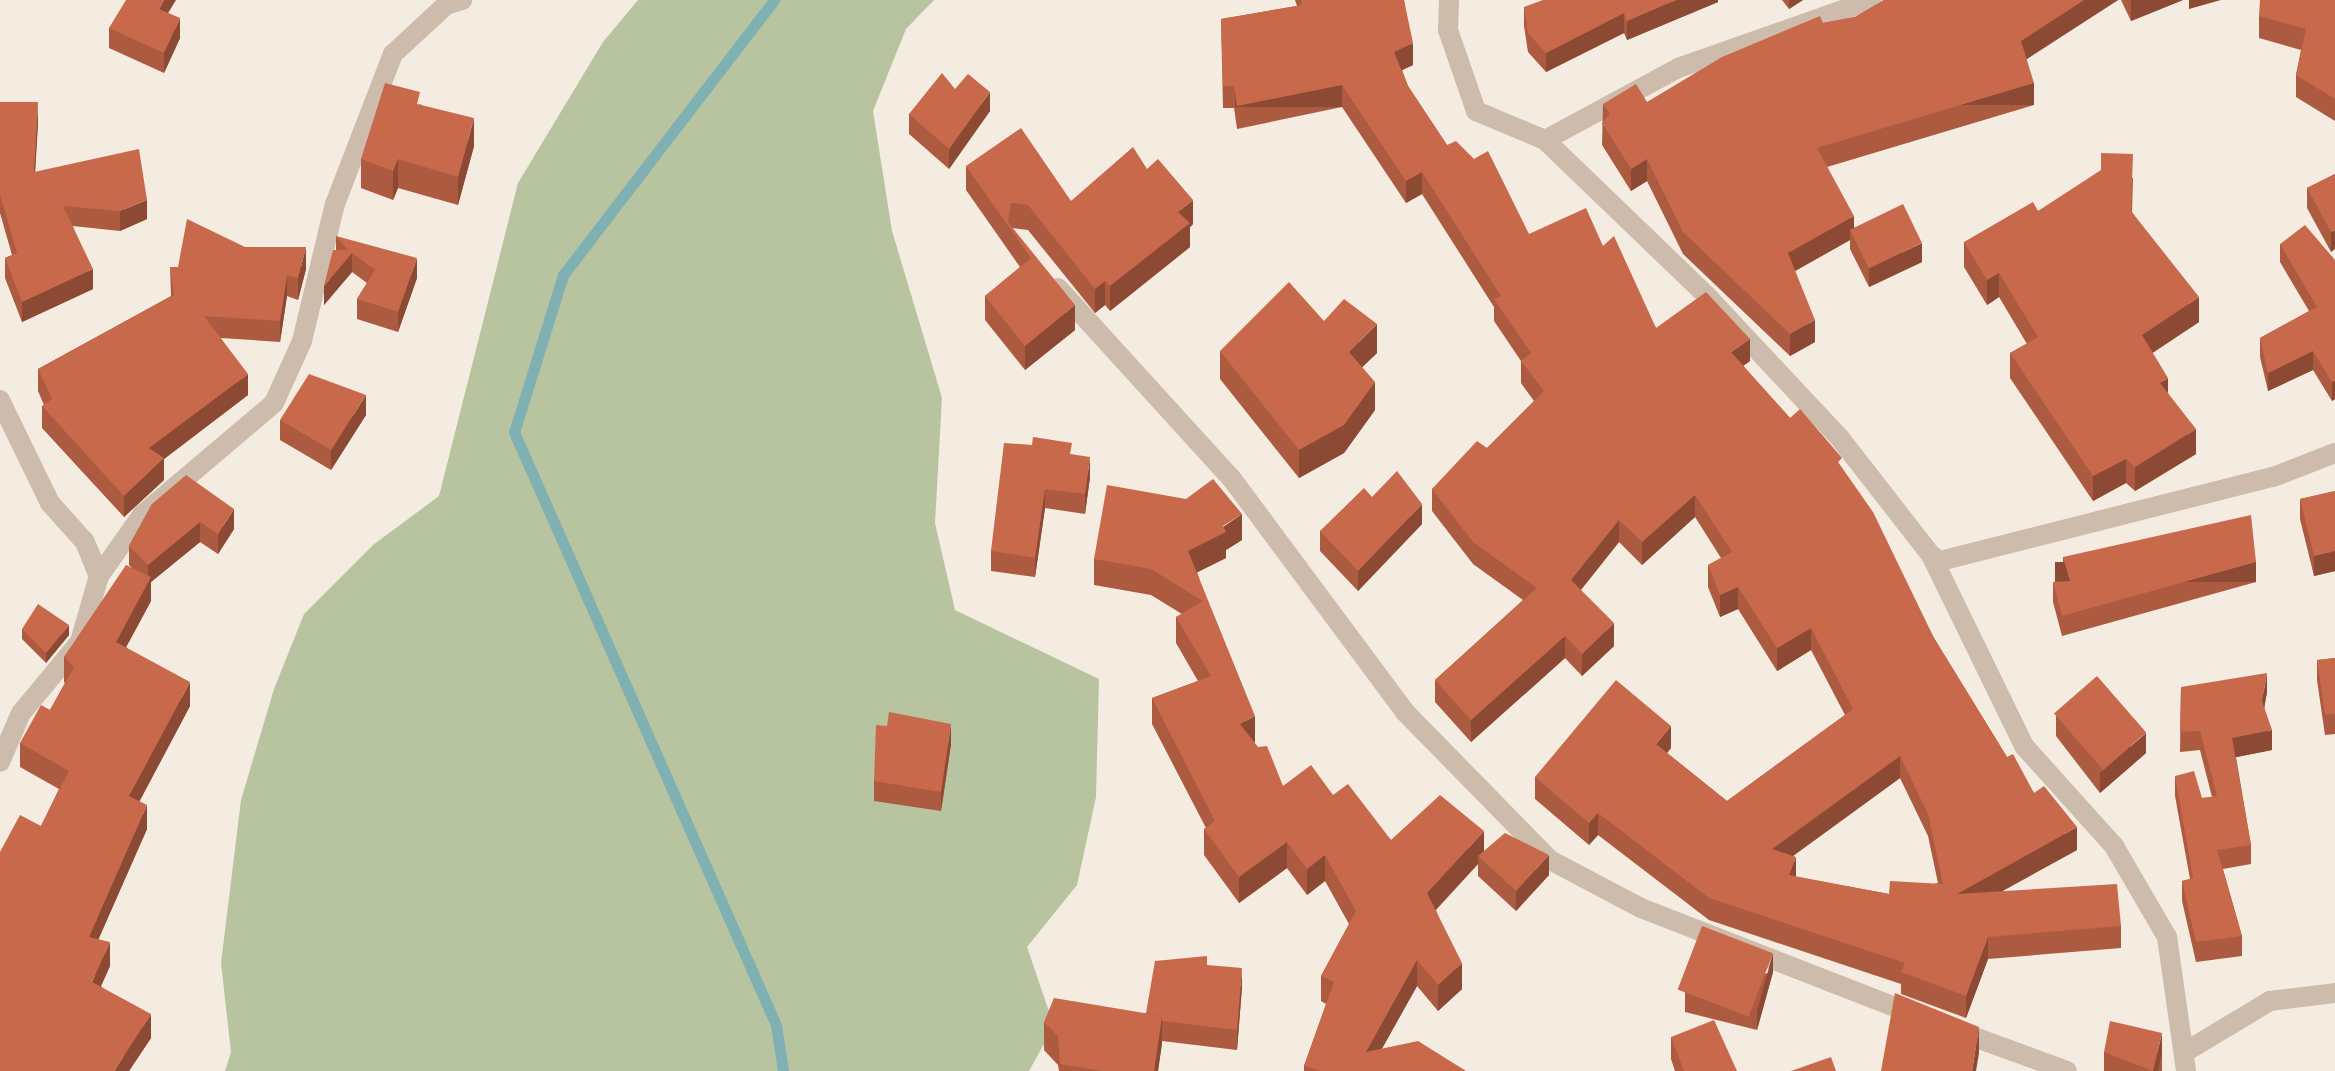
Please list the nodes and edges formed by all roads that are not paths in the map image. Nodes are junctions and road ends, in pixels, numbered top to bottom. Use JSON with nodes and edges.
{"nodes":[{"id":1,"x":462,"y":0,"type":"edge"},
{"id":2,"x":1449,"y":0,"type":"edge"},
{"id":3,"x":1871,"y":0,"type":"edge"},
{"id":4,"x":1545,"y":140,"type":"junction"},
{"id":5,"x":1047,"y":274,"type":"edge"},
{"id":6,"x":0,"y":400,"type":"edge"},
{"id":7,"x":2335,"y":453,"type":"edge"},
{"id":8,"x":1931,"y":555,"type":"junction"},
{"id":9,"x":99,"y":576,"type":"junction"},
{"id":10,"x":0,"y":762,"type":"edge"},
{"id":11,"x":2335,"y":993,"type":"edge"},
{"id":12,"x":2185,"y":1061,"type":"edge"},
{"id":13,"x":2067,"y":1071,"type":"edge"}],
"edges":[{"from":1,"to":9,"type":"street"},
{"from":2,"to":4,"type":"street"},
{"from":3,"to":4,"type":"street"},
{"from":4,"to":8,"type":"street"},
{"from":5,"to":13,"type":"street"},
{"from":6,"to":9,"type":"street"},
{"from":7,"to":8,"type":"street"},
{"from":8,"to":12,"type":"street"},
{"from":9,"to":10,"type":"street"},
{"from":11,"to":12,"type":"street"}]}
